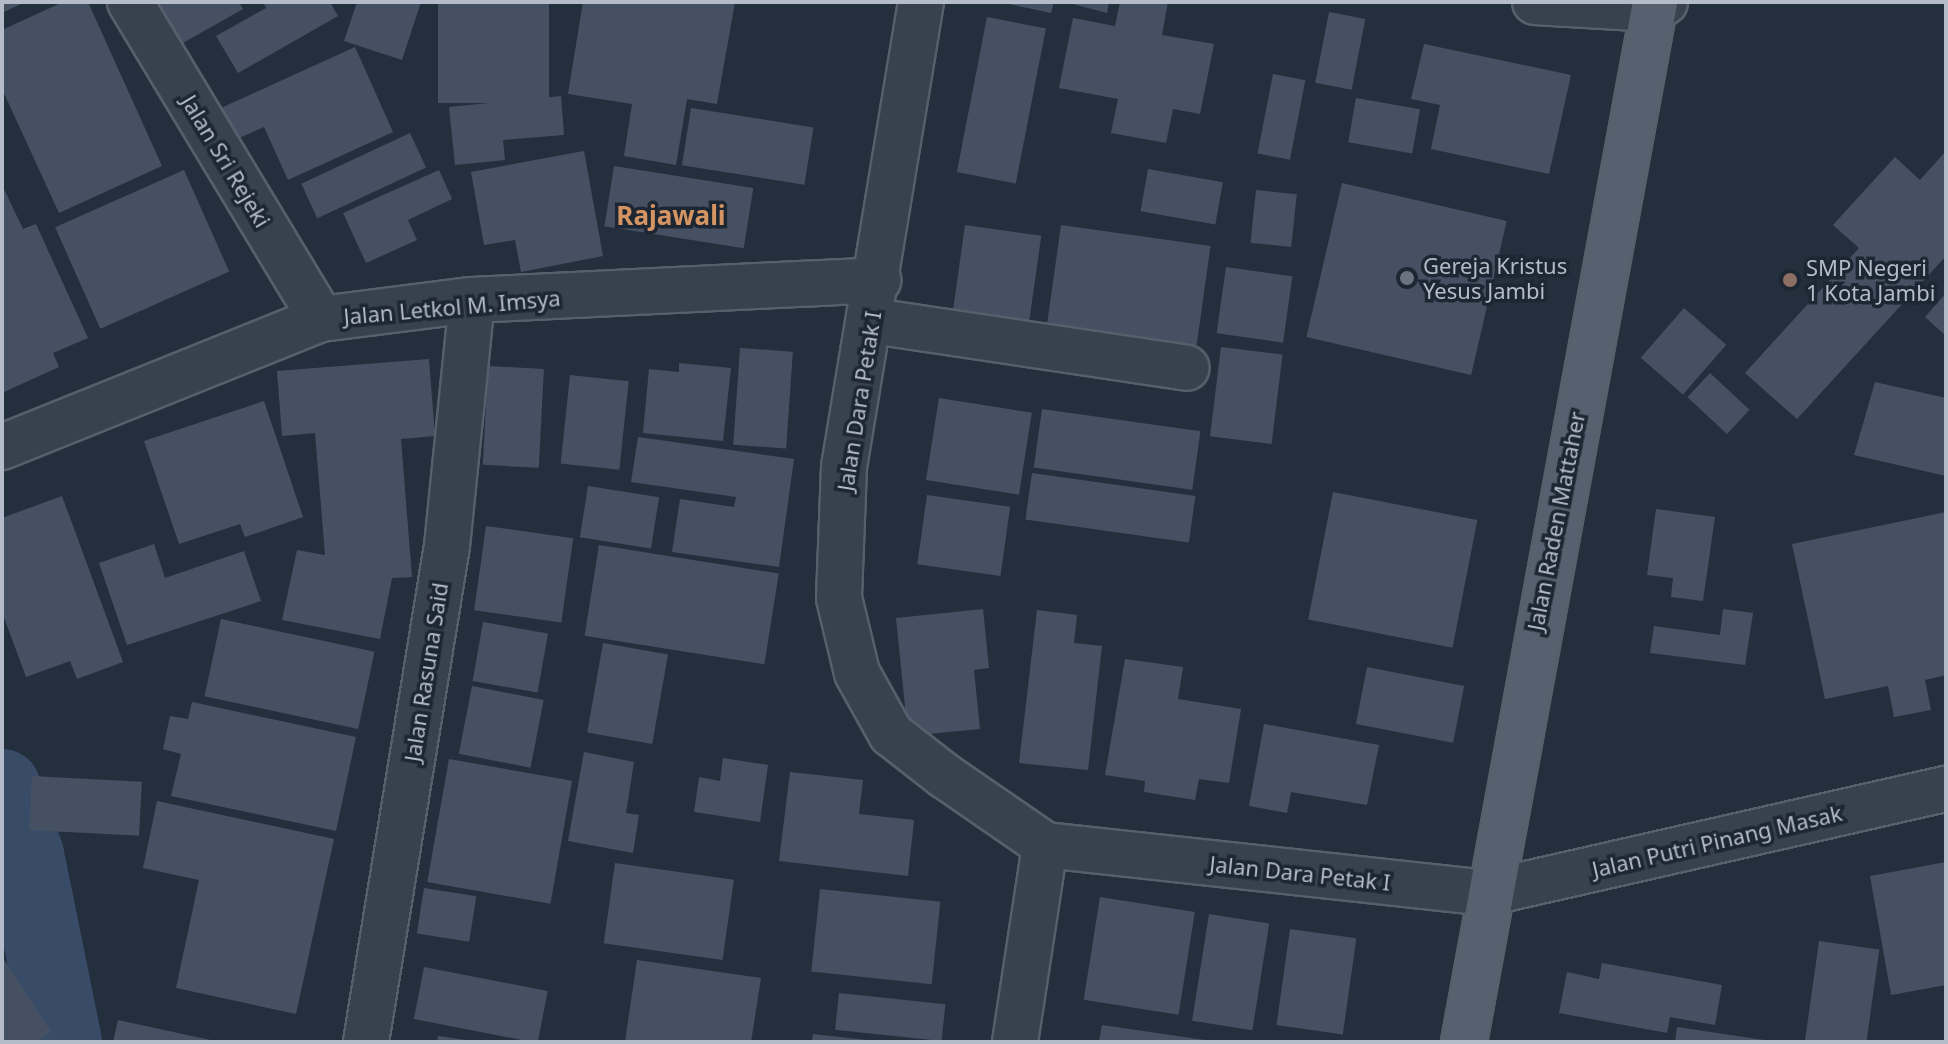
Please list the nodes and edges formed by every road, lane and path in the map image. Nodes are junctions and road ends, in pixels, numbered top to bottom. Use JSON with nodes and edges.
{"nodes":[{"id":1,"x":130,"y":2,"type":"edge"},
{"id":2,"x":921,"y":2,"type":"edge"},
{"id":3,"x":1535,"y":2,"type":"edge"},
{"id":4,"x":1658,"y":4,"type":"edge"},
{"id":5,"x":472,"y":300,"type":"junction"},
{"id":6,"x":876,"y":300,"type":"junction"},
{"id":7,"x":321,"y":319,"type":"junction"},
{"id":8,"x":1186,"y":368,"type":"dead end"},
{"id":9,"x":2,"y":447,"type":"edge"},
{"id":10,"x":1946,"y":789,"type":"edge"},
{"id":11,"x":1045,"y":845,"type":"junction"},
{"id":12,"x":1487,"y":893,"type":"junction"},
{"id":13,"x":366,"y":1042,"type":"edge"},
{"id":14,"x":1015,"y":1042,"type":"edge"},
{"id":15,"x":1464,"y":1042,"type":"edge"}],
"edges":[{"from":1,"to":7,"type":"street","name":"Jalan Sri Rejeki"},
{"from":2,"to":6,"type":"street","name":"Jalan Dara Petak I"},
{"from":3,"to":4,"type":"street"},
{"from":4,"to":12,"type":"main road","name":"Jalan Raden Mattaher"},
{"from":5,"to":6,"type":"street","name":"Jalan Letkol M. Imsya"},
{"from":5,"to":7,"type":"street","name":"Jalan Letkol M. Imsya"},
{"from":5,"to":13,"type":"street","name":"Jalan Rasuna Said"},
{"from":6,"to":8,"type":"street","name":"Jalan Letkol M. Imsya"},
{"from":6,"to":11,"type":"street","name":"Jalan Dara Petak I"},
{"from":7,"to":9,"type":"street","name":"Jalan Letkol M. Imsya"},
{"from":10,"to":12,"type":"street","name":"Jalan Putri Pinang Masak"},
{"from":11,"to":12,"type":"street","name":"Jalan Dara Petak I"},
{"from":11,"to":14,"type":"street"},
{"from":12,"to":15,"type":"main road","name":"Jalan Raden Mattaher"}]}
